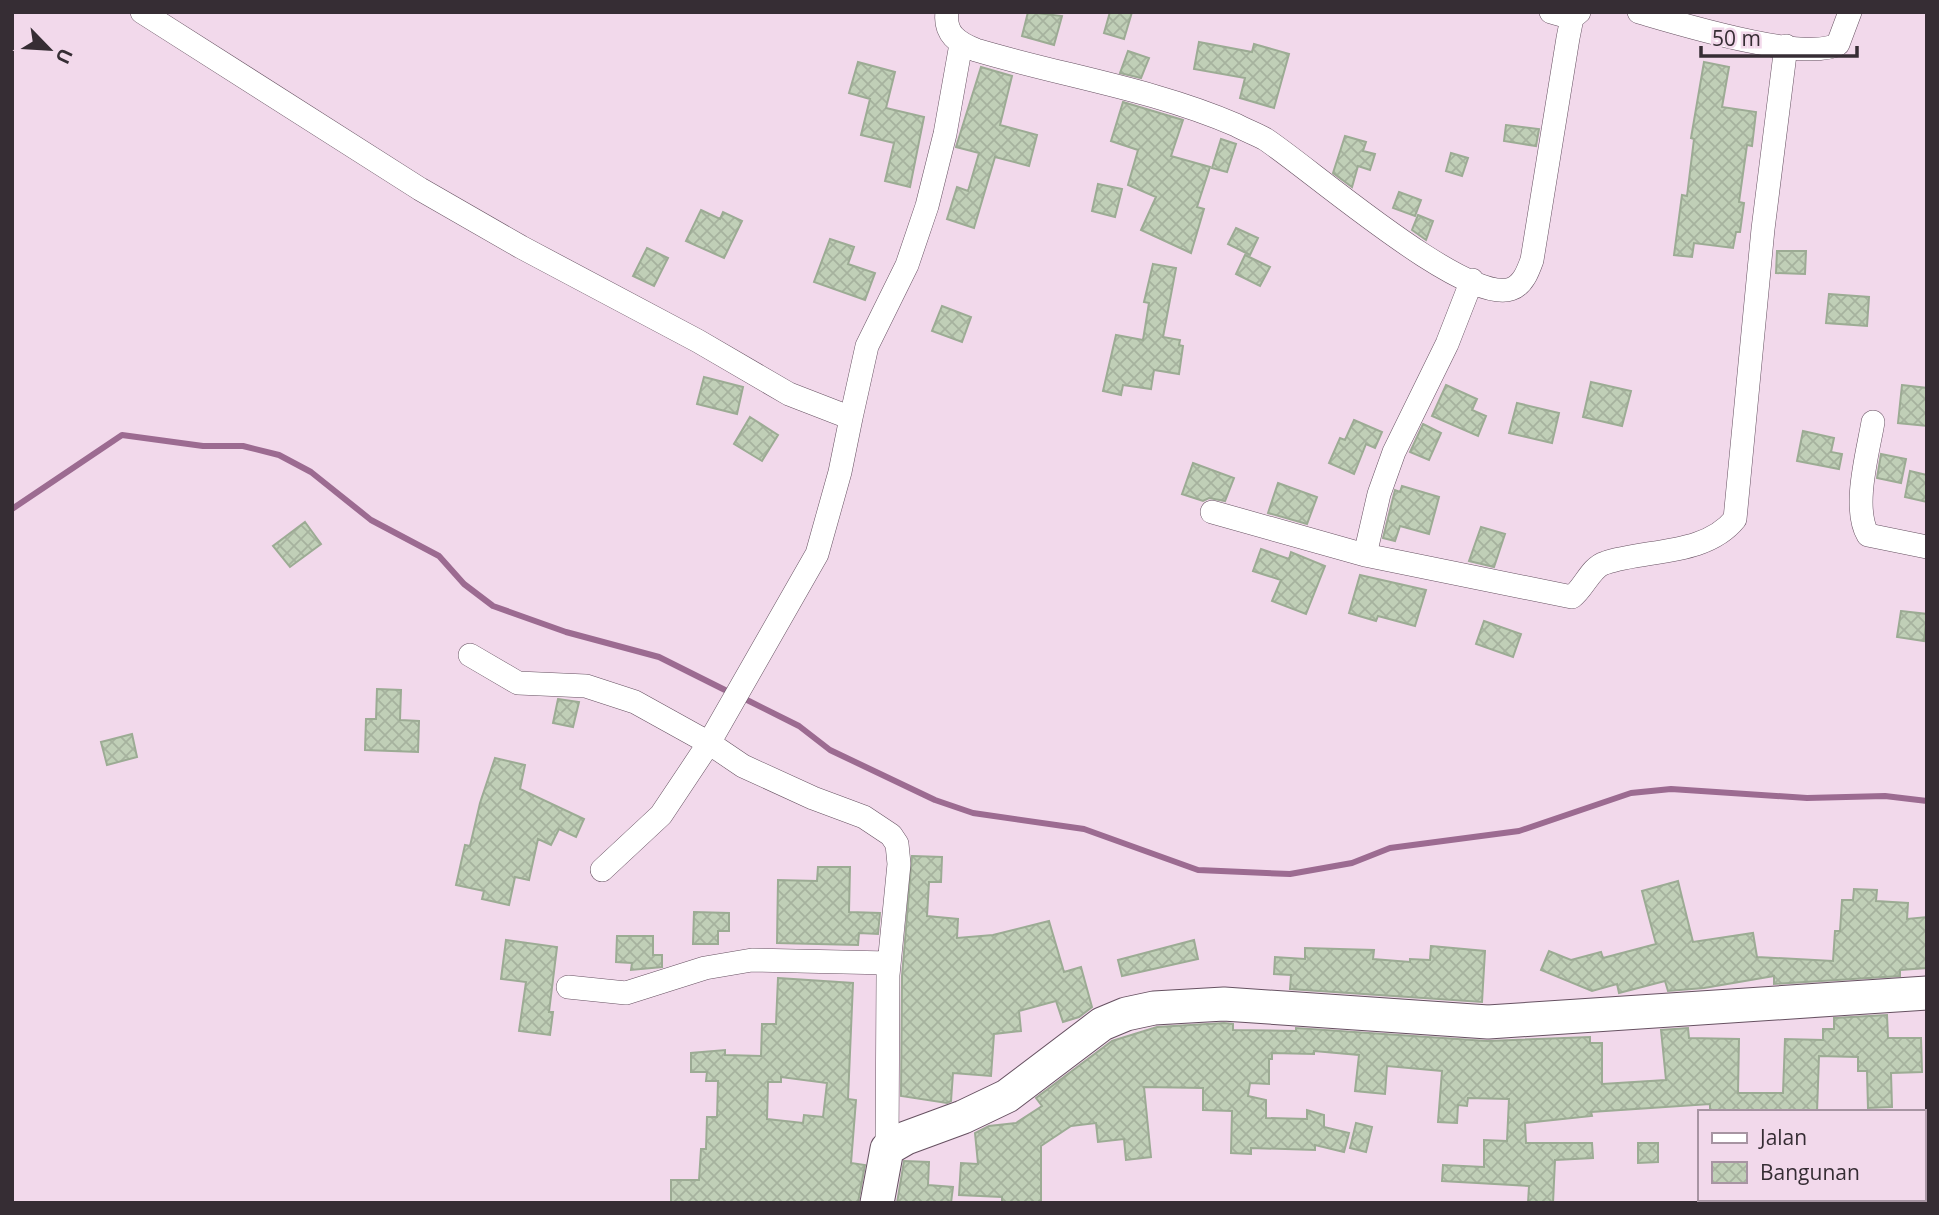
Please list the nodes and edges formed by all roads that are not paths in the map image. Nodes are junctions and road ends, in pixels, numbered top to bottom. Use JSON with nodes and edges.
{"nodes":[{"id":1,"x":142,"y":12,"type":"edge"},
{"id":2,"x":947,"y":12,"type":"edge"},
{"id":3,"x":1639,"y":12,"type":"edge"},
{"id":4,"x":1850,"y":12,"type":"edge"},
{"id":5,"x":1567,"y":14,"type":"edge"},
{"id":6,"x":961,"y":44,"type":"junction"},
{"id":7,"x":1786,"y":46,"type":"junction"},
{"id":8,"x":1472,"y":280,"type":"junction"},
{"id":9,"x":850,"y":418,"type":"junction"},
{"id":10,"x":1873,"y":422,"type":"dead end"},
{"id":11,"x":1212,"y":512,"type":"dead end"},
{"id":12,"x":1927,"y":547,"type":"edge"},
{"id":13,"x":1365,"y":555,"type":"junction"},
{"id":14,"x":470,"y":655,"type":"dead end"},
{"id":15,"x":709,"y":743,"type":"junction"},
{"id":16,"x":602,"y":870,"type":"dead end"},
{"id":17,"x":889,"y":963,"type":"junction"},
{"id":18,"x":568,"y":987,"type":"dead end"},
{"id":19,"x":1927,"y":993,"type":"edge"},
{"id":20,"x":887,"y":1149,"type":"junction"},
{"id":21,"x":877,"y":1203,"type":"edge"}],
"edges":[{"from":1,"to":9,"type":"street"},
{"from":2,"to":6,"type":"street"},
{"from":3,"to":7,"type":"street"},
{"from":4,"to":7,"type":"street"},
{"from":5,"to":8,"type":"street"},
{"from":6,"to":8,"type":"street"},
{"from":6,"to":9,"type":"street"},
{"from":7,"to":13,"type":"street"},
{"from":8,"to":13,"type":"street"},
{"from":9,"to":15,"type":"street"},
{"from":10,"to":12,"type":"street"},
{"from":11,"to":13,"type":"street"},
{"from":14,"to":15,"type":"street"},
{"from":15,"to":16,"type":"street"},
{"from":15,"to":17,"type":"street"},
{"from":17,"to":18,"type":"street"},
{"from":17,"to":20,"type":"street"},
{"from":19,"to":20,"type":"street"},
{"from":20,"to":21,"type":"street"}]}
